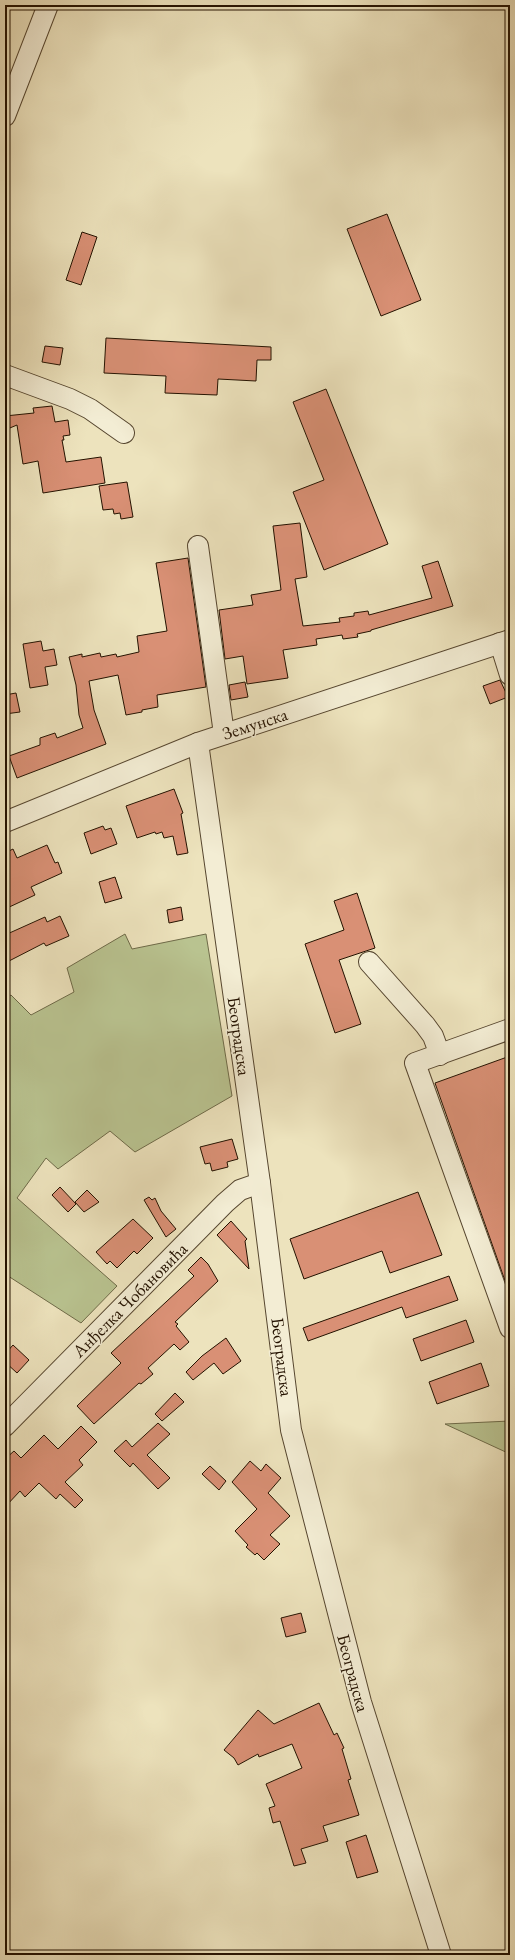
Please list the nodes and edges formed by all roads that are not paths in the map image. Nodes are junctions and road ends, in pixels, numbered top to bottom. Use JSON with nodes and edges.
{"nodes":[{"id":1,"x":48,"y":5,"type":"edge"},
{"id":2,"x":5,"y":116,"type":"edge"},
{"id":3,"x":5,"y":375,"type":"edge"},
{"id":4,"x":124,"y":433,"type":"dead end"},
{"id":5,"x":198,"y":546,"type":"dead end"},
{"id":6,"x":505,"y":642,"type":"edge"},
{"id":7,"x":510,"y":675,"type":"edge"},
{"id":8,"x":224,"y":734,"type":"junction"},
{"id":9,"x":198,"y":743,"type":"junction"},
{"id":10,"x":5,"y":822,"type":"edge"},
{"id":11,"x":369,"y":962,"type":"dead end"},
{"id":12,"x":510,"y":1029,"type":"edge"},
{"id":13,"x":440,"y":1055,"type":"junction"},
{"id":14,"x":260,"y":1183,"type":"junction"},
{"id":15,"x":510,"y":1328,"type":"edge"},
{"id":16,"x":5,"y":1426,"type":"edge"},
{"id":17,"x":441,"y":1955,"type":"edge"}],
"edges":[{"from":1,"to":2,"type":"street"},
{"from":3,"to":4,"type":"street"},
{"from":5,"to":8,"type":"street"},
{"from":6,"to":7,"type":"street"},
{"from":6,"to":8,"type":"street","name":"Земунска"},
{"from":8,"to":9,"type":"street","name":"Земунска"},
{"from":9,"to":10,"type":"street","name":"Земунска"},
{"from":9,"to":14,"type":"street","name":"Београдска"},
{"from":11,"to":13,"type":"street"},
{"from":12,"to":13,"type":"street"},
{"from":13,"to":15,"type":"street"},
{"from":14,"to":16,"type":"street","name":"Анђелка Чобановића"},
{"from":14,"to":17,"type":"street","name":"Београдска"}]}
